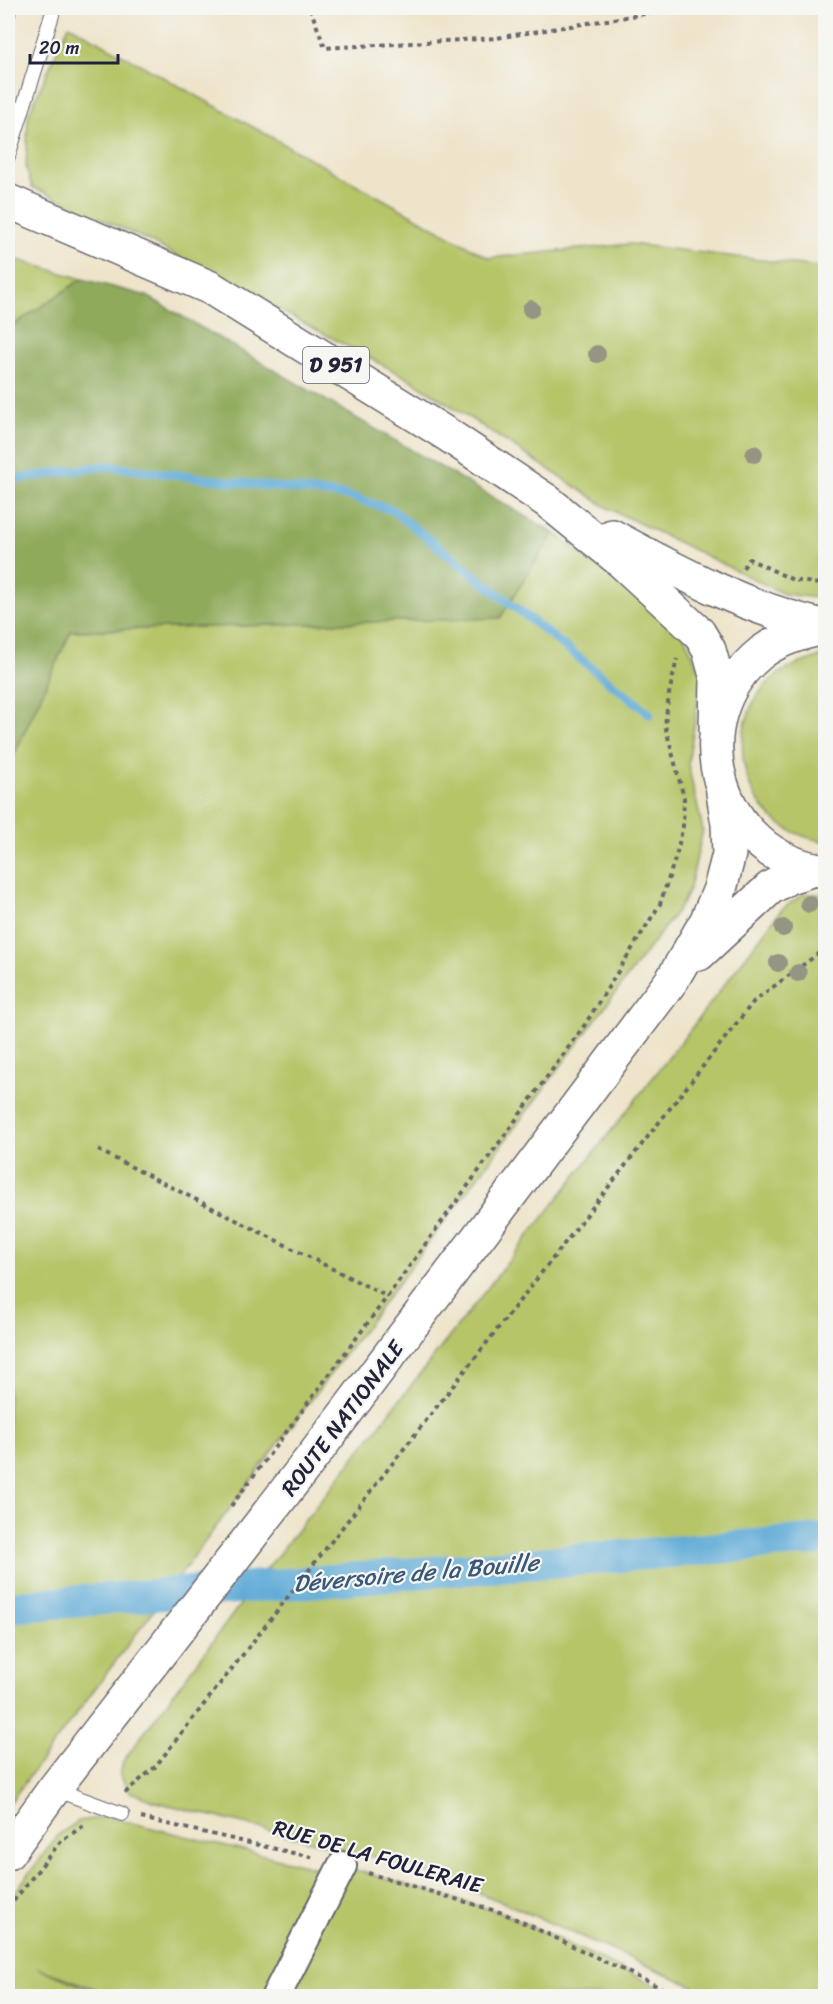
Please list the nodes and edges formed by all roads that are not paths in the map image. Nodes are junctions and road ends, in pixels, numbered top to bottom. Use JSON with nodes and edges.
{"nodes":[{"id":1,"x":9,"y":8,"type":"edge"},
{"id":2,"x":8,"y":14,"type":"edge"},
{"id":3,"x":52,"y":15,"type":"dead end"},
{"id":4,"x":8,"y":156,"type":"edge"},
{"id":5,"x":8,"y":201,"type":"edge"},
{"id":6,"x":547,"y":501,"type":"junction"},
{"id":7,"x":825,"y":627,"type":"edge"},
{"id":8,"x":716,"y":730,"type":"junction"},
{"id":9,"x":723,"y":793,"type":"junction"},
{"id":10,"x":820,"y":870,"type":"edge"},
{"id":11,"x":672,"y":980,"type":"junction"},
{"id":12,"x":54,"y":1789,"type":"junction"},
{"id":13,"x":122,"y":1814,"type":"road end"},
{"id":14,"x":8,"y":1853,"type":"edge"},
{"id":15,"x":342,"y":1866,"type":"road end"},
{"id":16,"x":276,"y":1996,"type":"edge"}],
"edges":[{"from":1,"to":2,"type":"lane"},
{"from":3,"to":4,"type":"lane"},
{"from":5,"to":6,"type":"main road","number":"D 951"},
{"from":6,"to":7,"type":"main road","number":"D 951"},
{"from":6,"to":8,"type":"main road","number":"D 951"},
{"from":7,"to":8,"type":"main road"},
{"from":8,"to":9,"type":"main road"},
{"from":9,"to":10,"type":"main road"},
{"from":9,"to":11,"type":"main road","name":"ROUTE NATIONALE"},
{"from":10,"to":11,"type":"main road","name":"ROUTE NATIONALE"},
{"from":11,"to":12,"type":"main road","name":"ROUTE NATIONALE"},
{"from":12,"to":13,"type":"lane"},
{"from":12,"to":14,"type":"main road","name":"ROUTE NATIONALE"},
{"from":15,"to":16,"type":"street"}]}
